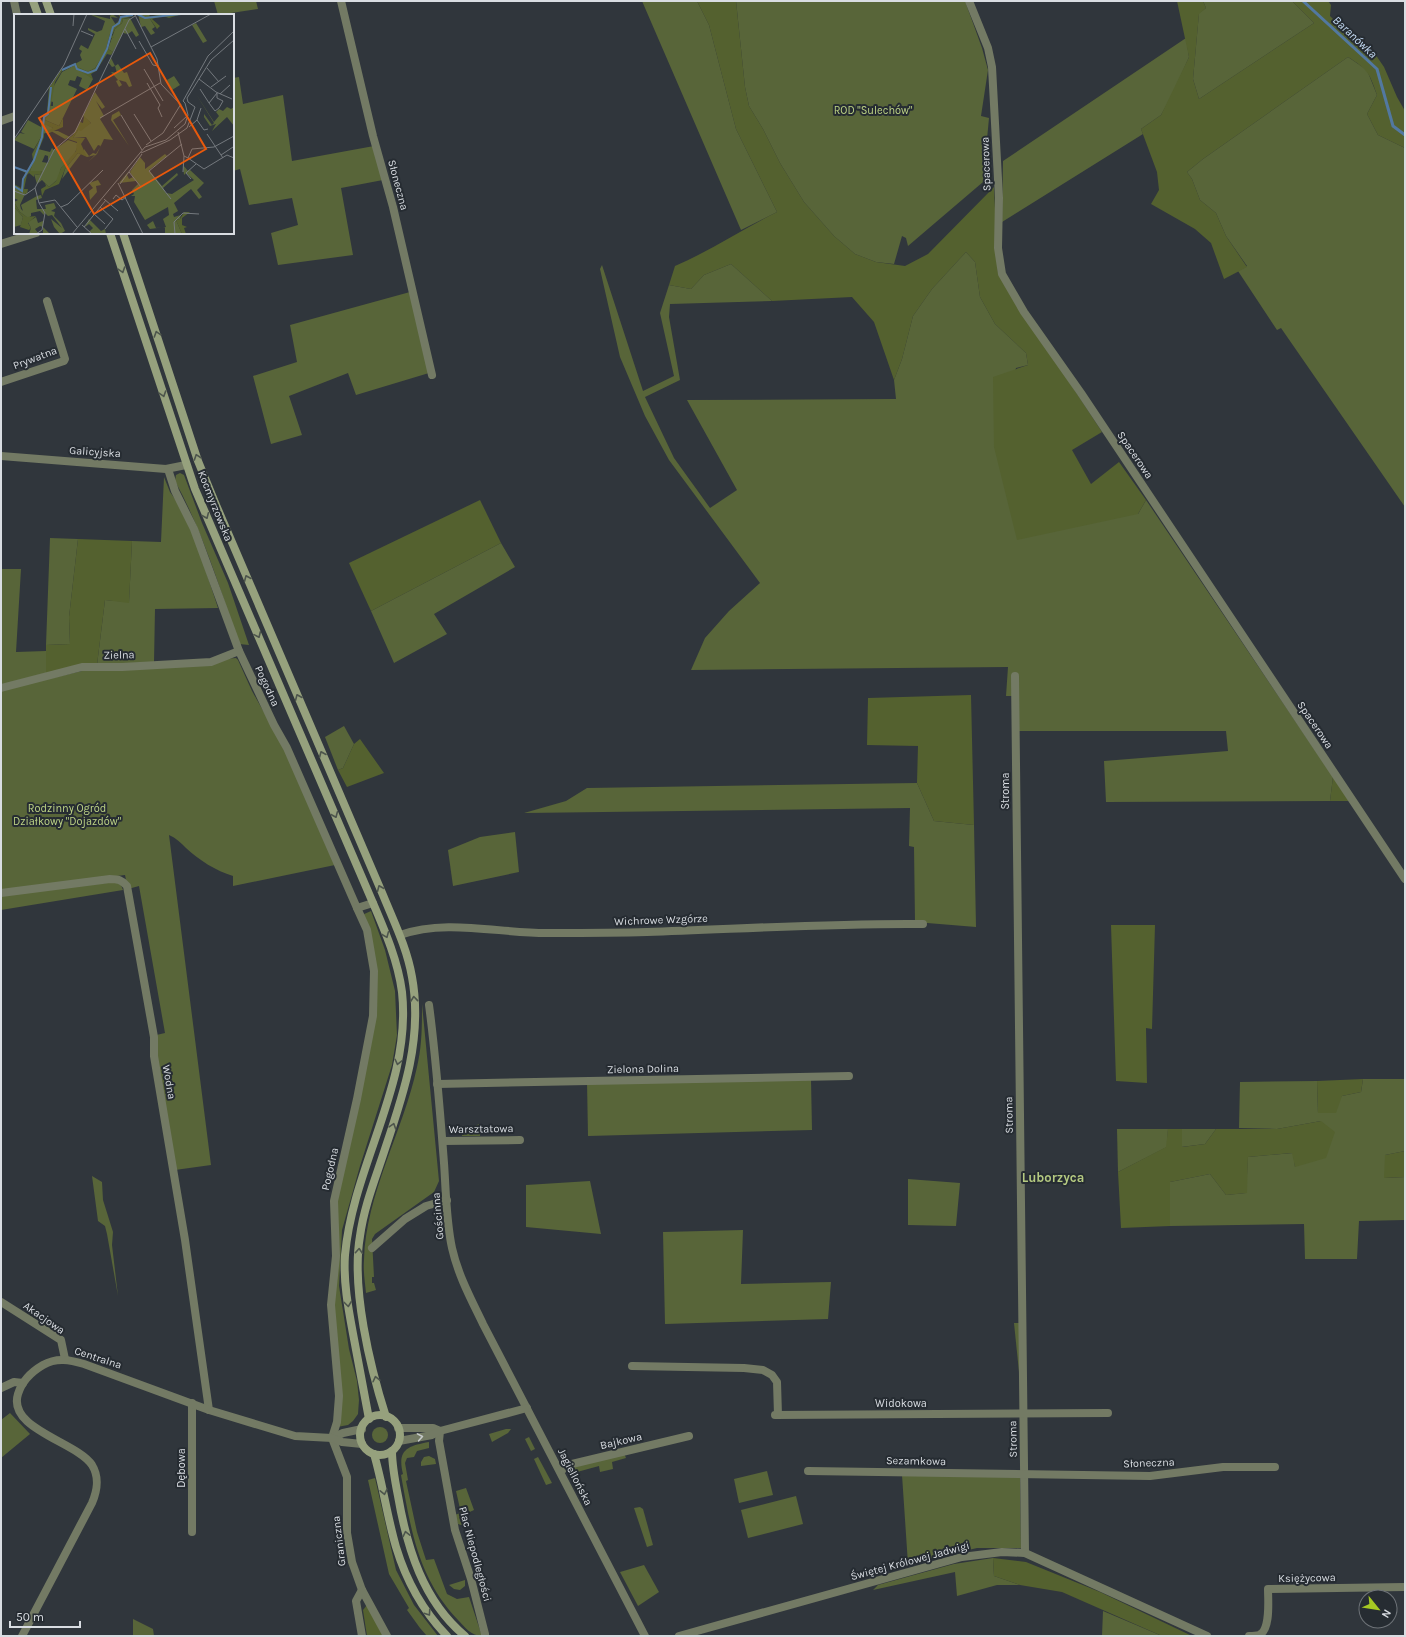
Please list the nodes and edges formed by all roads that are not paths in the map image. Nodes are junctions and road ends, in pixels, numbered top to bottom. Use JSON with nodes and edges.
{"nodes":[{"id":1,"x":14,"y":1,"type":"edge"},
{"id":2,"x":33,"y":1,"type":"edge"},
{"id":3,"x":46,"y":1,"type":"edge"},
{"id":4,"x":341,"y":1,"type":"edge"},
{"id":5,"x":969,"y":1,"type":"edge"},
{"id":6,"x":17,"y":14,"type":"edge"},
{"id":7,"x":38,"y":14,"type":"edge"},
{"id":8,"x":51,"y":14,"type":"edge"},
{"id":9,"x":14,"y":116,"type":"edge"},
{"id":10,"x":1,"y":121,"type":"edge"},
{"id":11,"x":33,"y":234,"type":"edge"},
{"id":12,"x":110,"y":234,"type":"edge"},
{"id":13,"x":123,"y":234,"type":"edge"},
{"id":14,"x":1,"y":244,"type":"edge"},
{"id":15,"x":47,"y":301,"type":"dead end"},
{"id":16,"x":432,"y":374,"type":"dead end"},
{"id":17,"x":1,"y":382,"type":"edge"},
{"id":18,"x":1,"y":456,"type":"edge"},
{"id":19,"x":186,"y":465,"type":"junction"},
{"id":20,"x":168,"y":469,"type":"junction"},
{"id":21,"x":239,"y":651,"type":"junction"},
{"id":22,"x":1015,"y":676,"type":"dead end"},
{"id":23,"x":1,"y":688,"type":"edge"},
{"id":24,"x":1405,"y":879,"type":"edge"},
{"id":25,"x":1,"y":893,"type":"edge"},
{"id":26,"x":373,"y":903,"type":"junction"},
{"id":27,"x":356,"y":908,"type":"junction"},
{"id":28,"x":923,"y":924,"type":"dead end"},
{"id":29,"x":400,"y":935,"type":"junction"},
{"id":30,"x":429,"y":1005,"type":"dead end"},
{"id":31,"x":849,"y":1076,"type":"dead end"},
{"id":32,"x":437,"y":1084,"type":"junction"},
{"id":33,"x":520,"y":1140,"type":"dead end"},
{"id":34,"x":442,"y":1141,"type":"junction"},
{"id":35,"x":447,"y":1200,"type":"junction"},
{"id":36,"x":372,"y":1248,"type":"dead end"},
{"id":37,"x":1,"y":1302,"type":"edge"},
{"id":38,"x":65,"y":1359,"type":"junction"},
{"id":39,"x":632,"y":1366,"type":"dead end"},
{"id":40,"x":22,"y":1383,"type":"junction"},
{"id":41,"x":1,"y":1388,"type":"edge"},
{"id":42,"x":192,"y":1403,"type":"junction"},
{"id":43,"x":527,"y":1408,"type":"junction"},
{"id":44,"x":210,"y":1410,"type":"junction"},
{"id":45,"x":1024,"y":1413,"type":"junction"},
{"id":46,"x":1108,"y":1413,"type":"dead end"},
{"id":47,"x":386,"y":1417,"type":"junction"},
{"id":48,"x":369,"y":1419,"type":"junction"},
{"id":49,"x":398,"y":1428,"type":"junction"},
{"id":50,"x":362,"y":1429,"type":"junction"},
{"id":51,"x":440,"y":1431,"type":"junction"},
{"id":52,"x":689,"y":1436,"type":"dead end"},
{"id":53,"x":332,"y":1438,"type":"junction"},
{"id":54,"x":398,"y":1441,"type":"junction"},
{"id":55,"x":362,"y":1444,"type":"junction"},
{"id":56,"x":392,"y":1451,"type":"junction"},
{"id":57,"x":374,"y":1454,"type":"junction"},
{"id":58,"x":1275,"y":1467,"type":"dead end"},
{"id":59,"x":808,"y":1470,"type":"dead end"},
{"id":60,"x":560,"y":1471,"type":"junction"},
{"id":61,"x":1024,"y":1473,"type":"junction"},
{"id":62,"x":192,"y":1532,"type":"dead end"},
{"id":63,"x":1025,"y":1553,"type":"junction"},
{"id":64,"x":1405,"y":1587,"type":"edge"},
{"id":65,"x":362,"y":1590,"type":"junction"},
{"id":66,"x":485,"y":1634,"type":"dead end"},
{"id":67,"x":22,"y":1636,"type":"edge"},
{"id":68,"x":362,"y":1636,"type":"edge"},
{"id":69,"x":387,"y":1636,"type":"edge"},
{"id":70,"x":447,"y":1636,"type":"edge"},
{"id":71,"x":465,"y":1636,"type":"edge"},
{"id":72,"x":645,"y":1636,"type":"edge"},
{"id":73,"x":679,"y":1636,"type":"edge"},
{"id":74,"x":1207,"y":1636,"type":"edge"},
{"id":75,"x":1249,"y":1636,"type":"edge"}],
"edges":[{"from":1,"to":6,"type":"street"},
{"from":2,"to":7,"type":"main road"},
{"from":3,"to":8,"type":"main road"},
{"from":4,"to":16,"type":"street","name":"Słoneczna"},
{"from":5,"to":24,"type":"street","name":"Spacerowa"},
{"from":9,"to":10,"type":"street"},
{"from":11,"to":14,"type":"street"},
{"from":12,"to":19,"type":"main road","name":"Kocmyrzowska","one_way":true},
{"from":29,"to":13,"type":"main road","name":"Kocmyrzowska","one_way":true},
{"from":15,"to":17,"type":"street","name":"Prywatna"},
{"from":18,"to":20,"type":"street","name":"Galicyjska"},
{"from":19,"to":20,"type":"street","name":"Galicyjska"},
{"from":19,"to":26,"type":"main road","name":"Kocmyrzowska","one_way":true},
{"from":20,"to":21,"type":"street","name":"Pogodna"},
{"from":21,"to":23,"type":"street","name":"Zielna"},
{"from":21,"to":27,"type":"street","name":"Pogodna"},
{"from":22,"to":45,"type":"street","name":"Stroma"},
{"from":25,"to":44,"type":"street","name":"Wodna"},
{"from":26,"to":27,"type":"street"},
{"from":26,"to":48,"type":"main road","name":"Kocmyrzowska","one_way":true},
{"from":27,"to":53,"type":"street","name":"Pogodna"},
{"from":28,"to":29,"type":"street","name":"Wichrowe Wzgórze"},
{"from":47,"to":29,"type":"main road","name":"Kocmyrzowska","one_way":true},
{"from":30,"to":32,"type":"street","name":"Gościnna"},
{"from":31,"to":32,"type":"street","name":"Zielona Dolina"},
{"from":32,"to":34,"type":"street","name":"Gościnna"},
{"from":33,"to":34,"type":"street","name":"Warsztatowa"},
{"from":34,"to":35,"type":"street","name":"Gościnna"},
{"from":35,"to":36,"type":"street"},
{"from":35,"to":43,"type":"street","name":"Gościnna"},
{"from":37,"to":38,"type":"street","name":"Akacjowa"},
{"from":38,"to":40,"type":"street","name":"Centralna"},
{"from":38,"to":42,"type":"street","name":"Centralna"},
{"from":39,"to":45,"type":"street","name":"Widokowa"},
{"from":40,"to":41,"type":"street"},
{"from":40,"to":67,"type":"street"},
{"from":42,"to":44,"type":"street","name":"Centralna"},
{"from":42,"to":62,"type":"street","name":"Dębowa"},
{"from":43,"to":51,"type":"street"},
{"from":43,"to":60,"type":"street","name":"Jagiellońska"},
{"from":44,"to":53,"type":"street","name":"Centralna"},
{"from":45,"to":46,"type":"street","name":"Widokowa"},
{"from":45,"to":61,"type":"street","name":"Stroma"},
{"from":47,"to":48,"type":"main road"},
{"from":47,"to":49,"type":"main road"},
{"from":48,"to":50,"type":"main road"},
{"from":49,"to":51,"type":"street"},
{"from":49,"to":54,"type":"main road"},
{"from":50,"to":53,"type":"street","name":"Centralna"},
{"from":50,"to":55,"type":"main road"},
{"from":54,"to":51,"type":"street","one_way":true},
{"from":51,"to":66,"type":"street","name":"Plac Niepodległości"},
{"from":52,"to":60,"type":"street","name":"Bajkowa"},
{"from":53,"to":55,"type":"street","name":"Centralna"},
{"from":53,"to":65,"type":"street","name":"Graniczna"},
{"from":54,"to":56,"type":"main road"},
{"from":55,"to":57,"type":"main road"},
{"from":56,"to":57,"type":"main road"},
{"from":71,"to":56,"type":"main road","one_way":true},
{"from":57,"to":70,"type":"main road","one_way":true},
{"from":58,"to":61,"type":"street","name":"Słoneczna"},
{"from":59,"to":61,"type":"street","name":"Sezamkowa"},
{"from":60,"to":72,"type":"street","name":"Jagiellońska"},
{"from":61,"to":63,"type":"street","name":"Stroma"},
{"from":63,"to":73,"type":"street","name":"Świętej Królowej Jadwigi"},
{"from":63,"to":74,"type":"street","name":"Świętej Królowej Jadwigi"},
{"from":64,"to":75,"type":"street","name":"Księżycowa"},
{"from":65,"to":68,"type":"street"},
{"from":65,"to":69,"type":"street","name":"Graniczna"}]}
